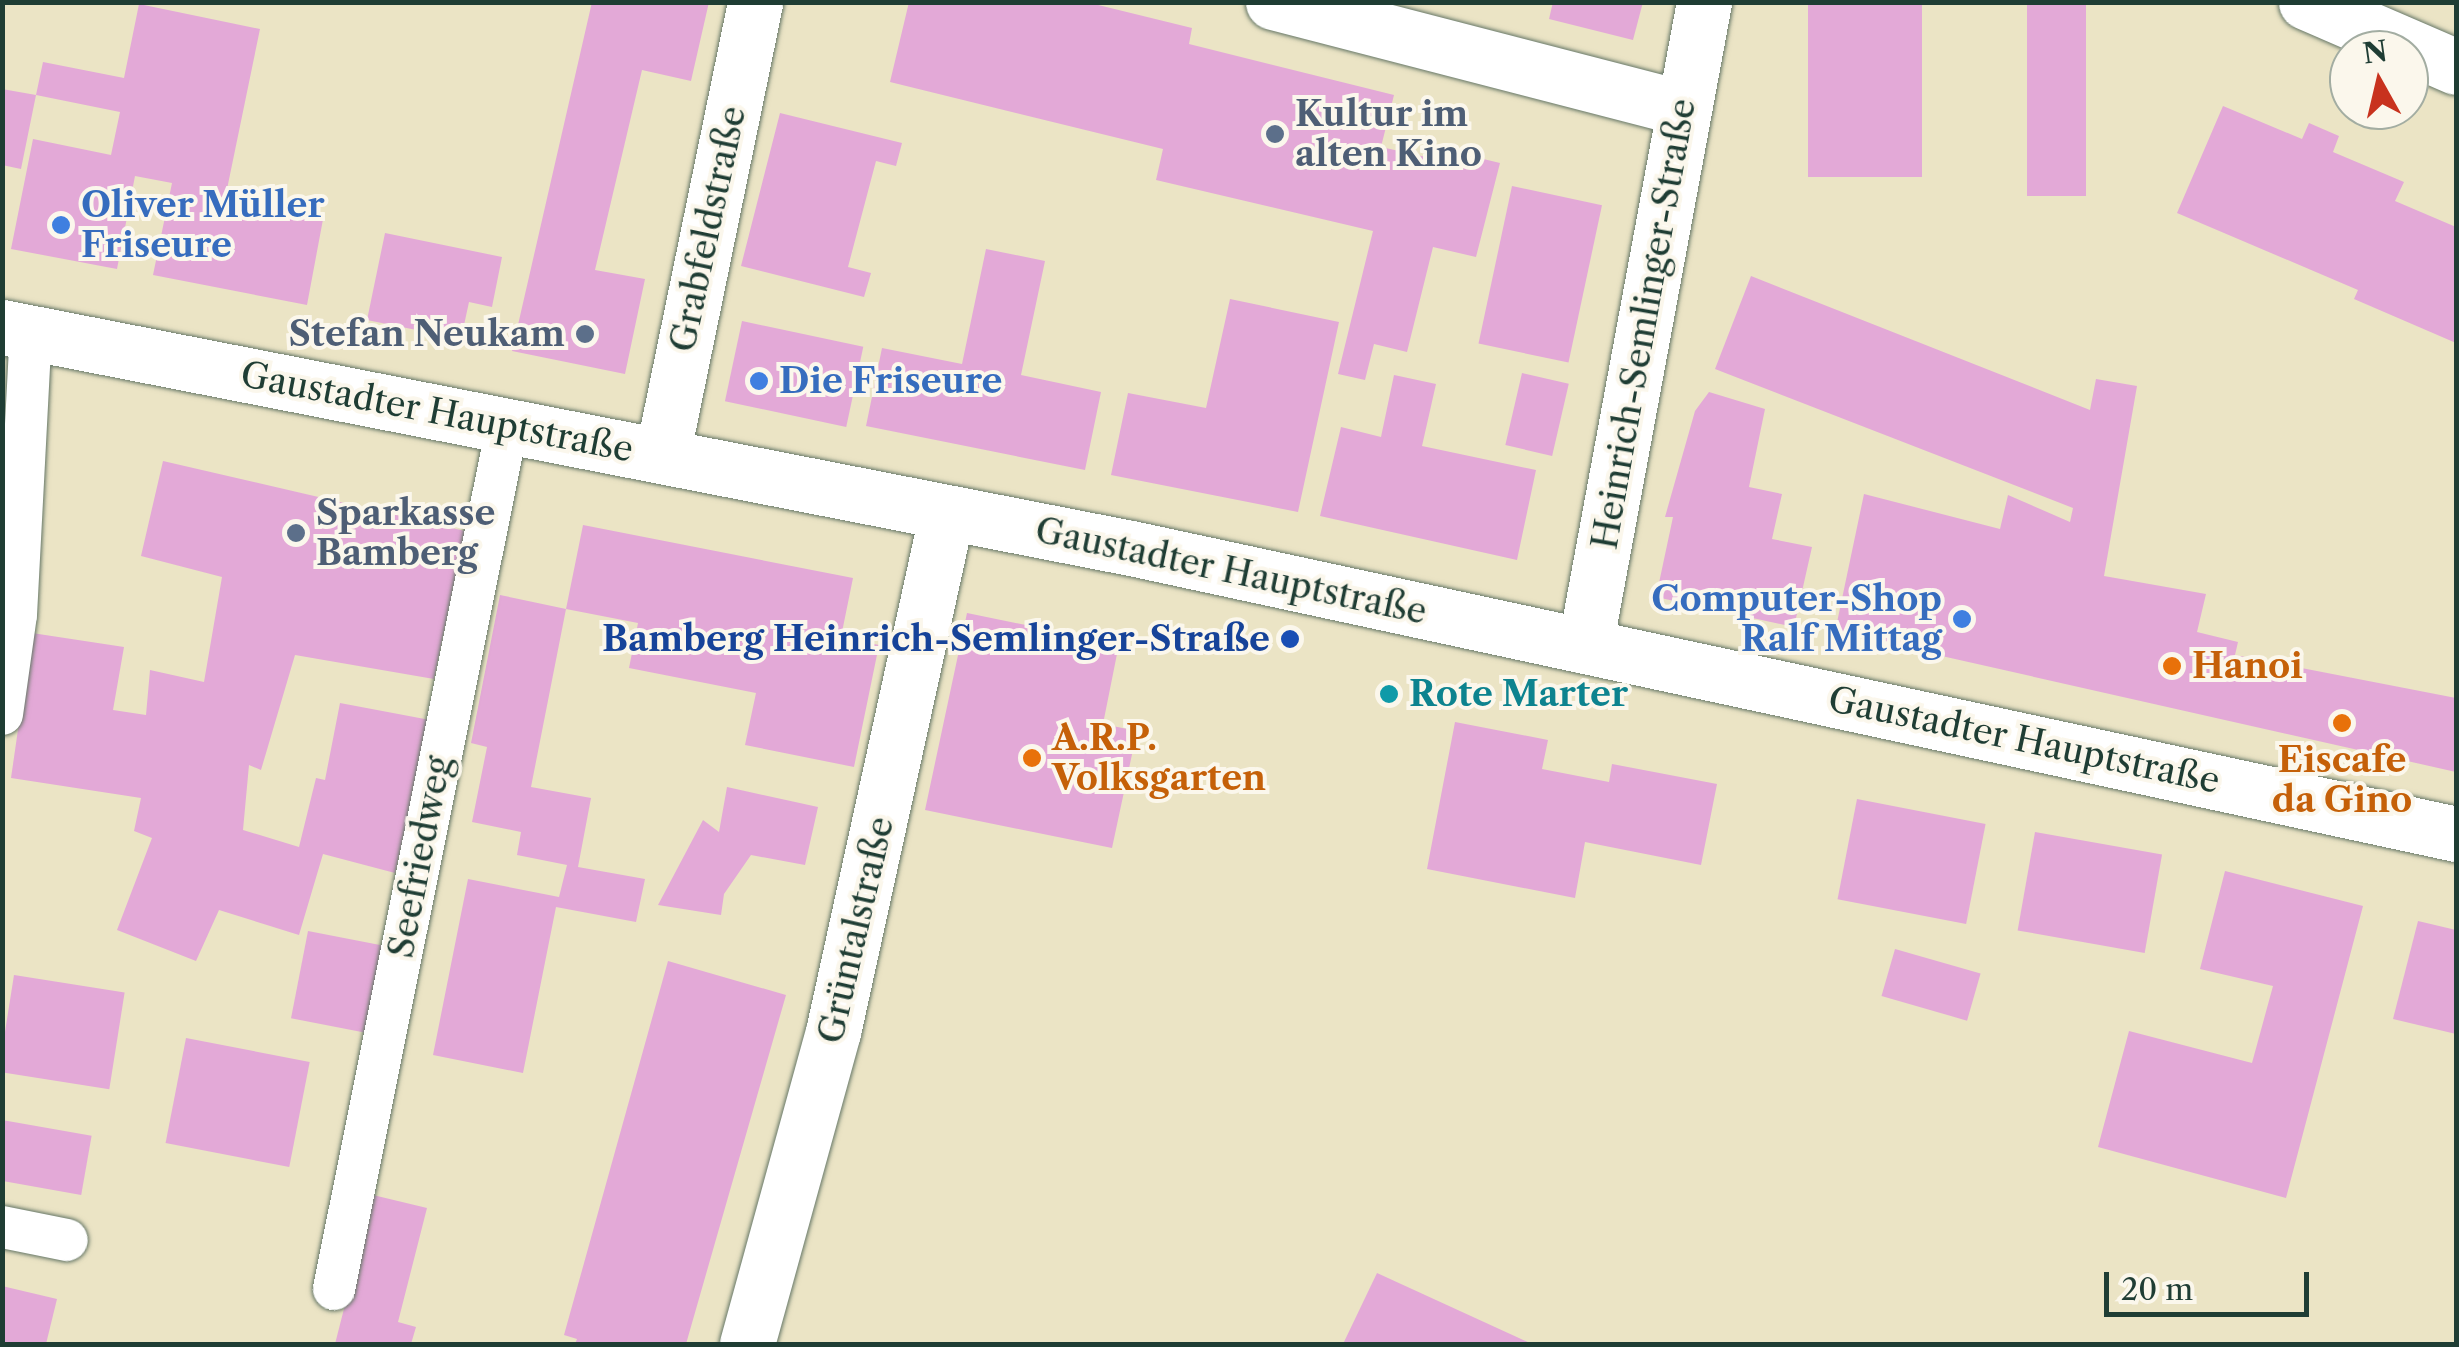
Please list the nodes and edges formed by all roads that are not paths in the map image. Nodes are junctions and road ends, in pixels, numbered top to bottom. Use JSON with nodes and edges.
{"nodes":[{"id":1,"x":756,"y":2,"type":"edge"},
{"id":2,"x":1273,"y":2,"type":"edge"},
{"id":3,"x":1704,"y":2,"type":"edge"},
{"id":4,"x":2306,"y":2,"type":"edge"},
{"id":5,"x":2456,"y":68,"type":"edge"},
{"id":6,"x":1683,"y":108,"type":"junction"},
{"id":7,"x":17,"y":330,"type":"edge"},
{"id":8,"x":507,"y":426,"type":"junction"},
{"id":9,"x":662,"y":456,"type":"junction"},
{"id":10,"x":947,"y":512,"type":"junction"},
{"id":11,"x":1585,"y":646,"type":"junction"},
{"id":12,"x":2,"y":714,"type":"edge"},
{"id":13,"x":2456,"y":834,"type":"edge"},
{"id":14,"x":2,"y":1226,"type":"edge"},
{"id":15,"x":67,"y":1240,"type":"dead end"},
{"id":16,"x":334,"y":1289,"type":"dead end"},
{"id":17,"x":747,"y":1344,"type":"edge"}],
"edges":[{"from":1,"to":9,"type":"street","name":"Grabfeldstraße"},
{"from":2,"to":6,"type":"street"},
{"from":3,"to":6,"type":"street","name":"Heinrich-Semlinger-Straße"},
{"from":4,"to":5,"type":"street"},
{"from":6,"to":11,"type":"street","name":"Heinrich-Semlinger-Straße"},
{"from":7,"to":8,"type":"street","name":"Gaustadter Hauptstraße"},
{"from":7,"to":12,"type":"lane"},
{"from":8,"to":9,"type":"street","name":"Gaustadter Hauptstraße"},
{"from":8,"to":16,"type":"lane","name":"Seefriedweg"},
{"from":9,"to":10,"type":"street","name":"Gaustadter Hauptstraße"},
{"from":10,"to":11,"type":"street","name":"Gaustadter Hauptstraße"},
{"from":10,"to":17,"type":"street","name":"Grüntalstraße"},
{"from":11,"to":13,"type":"street","name":"Gaustadter Hauptstraße"},
{"from":14,"to":15,"type":"lane"}]}
